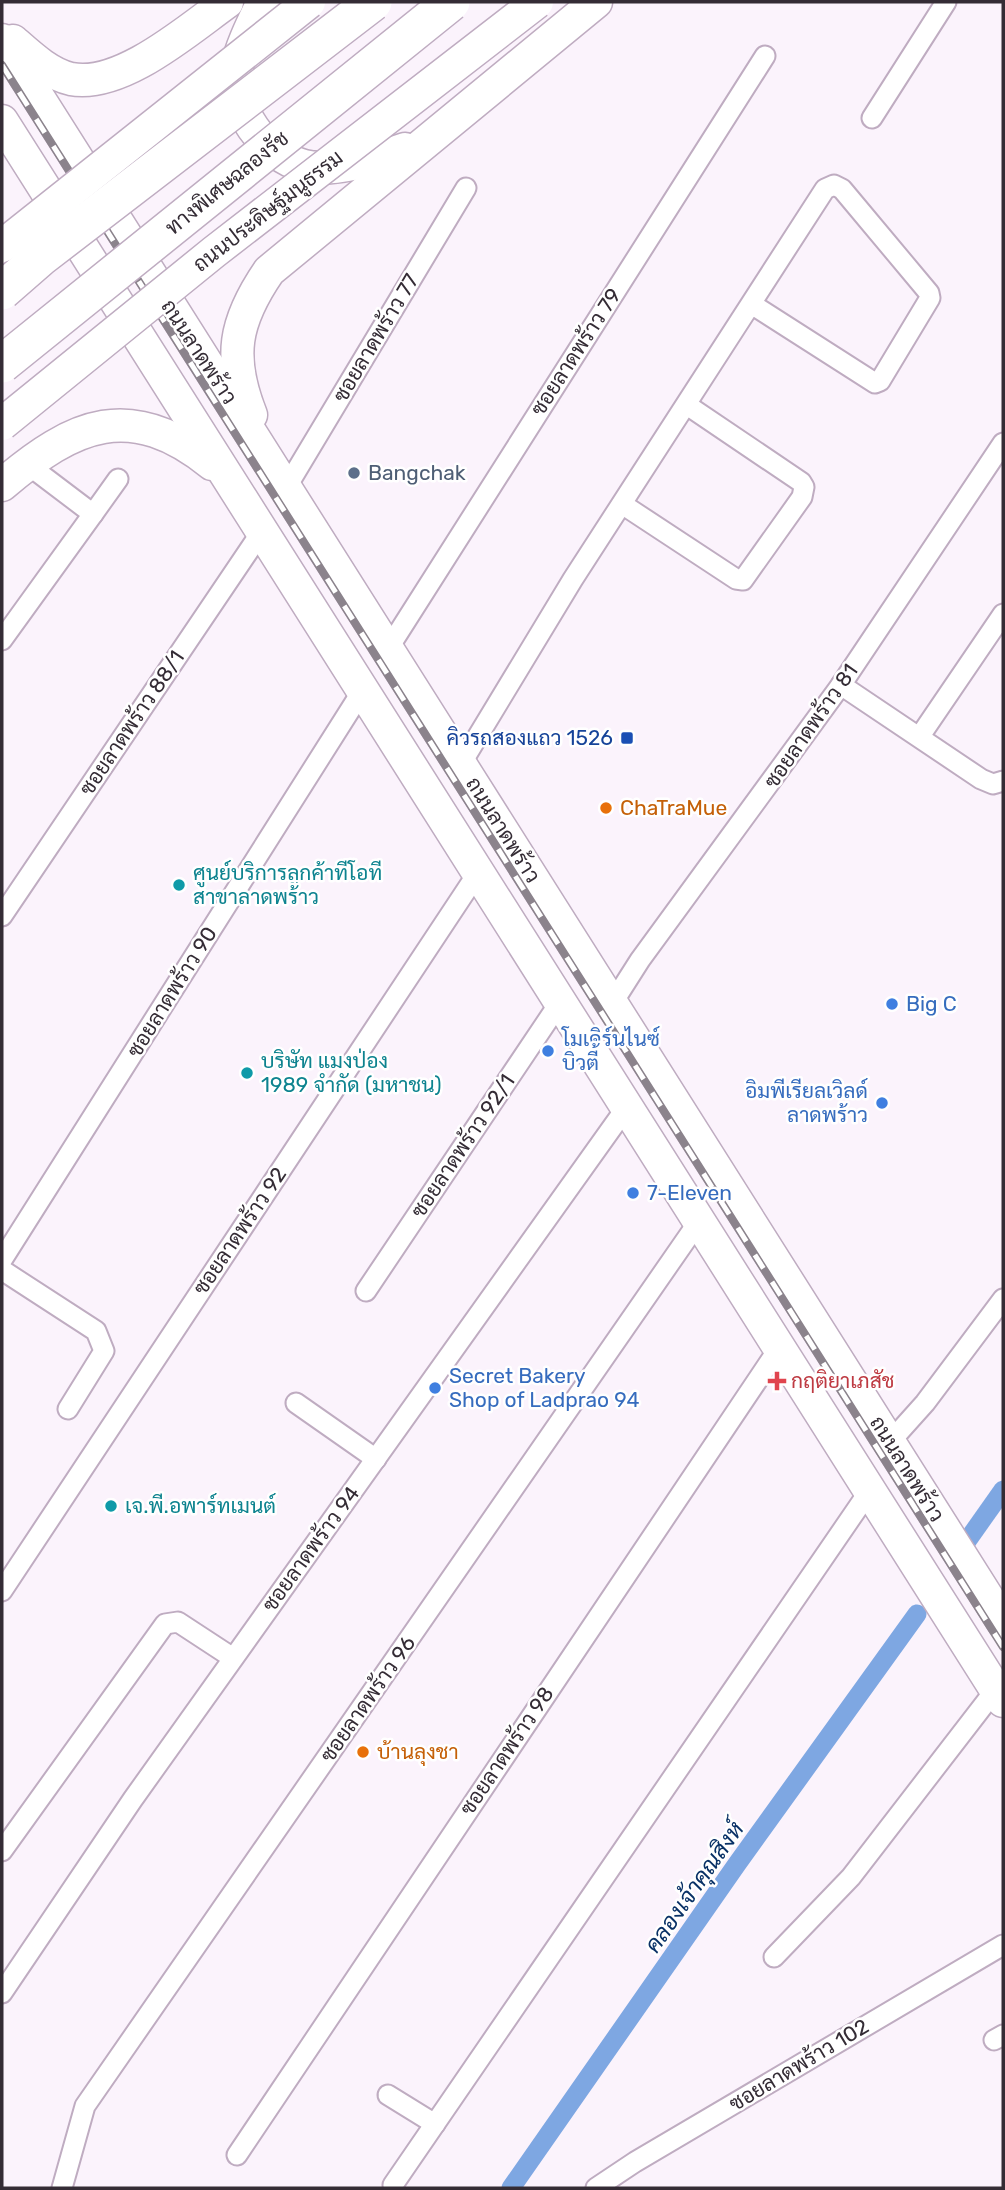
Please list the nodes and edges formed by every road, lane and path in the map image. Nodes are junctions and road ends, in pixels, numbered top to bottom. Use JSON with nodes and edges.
{"nodes":[{"id":1,"x":227,"y":2,"type":"edge"},
{"id":2,"x":263,"y":2,"type":"edge"},
{"id":3,"x":309,"y":2,"type":"edge"},
{"id":4,"x":373,"y":2,"type":"edge"},
{"id":5,"x":451,"y":2,"type":"edge"},
{"id":6,"x":537,"y":2,"type":"edge"},
{"id":7,"x":596,"y":2,"type":"edge"},
{"id":8,"x":946,"y":2,"type":"edge"},
{"id":9,"x":2,"y":31,"type":"edge"},
{"id":10,"x":2,"y":40,"type":"edge"},
{"id":11,"x":765,"y":56,"type":"dead end"},
{"id":12,"x":872,"y":118,"type":"dead end"},
{"id":13,"x":2,"y":121,"type":"edge"},
{"id":14,"x":426,"y":142,"type":"junction"},
{"id":15,"x":466,"y":188,"type":"dead end"},
{"id":16,"x":118,"y":225,"type":"junction"},
{"id":17,"x":2,"y":246,"type":"edge"},
{"id":18,"x":83,"y":251,"type":"junction"},
{"id":19,"x":152,"y":279,"type":"junction"},
{"id":20,"x":2,"y":291,"type":"edge"},
{"id":21,"x":116,"y":302,"type":"junction"},
{"id":22,"x":752,"y":305,"type":"junction"},
{"id":23,"x":2,"y":364,"type":"edge"},
{"id":24,"x":687,"y":405,"type":"junction"},
{"id":25,"x":2,"y":424,"type":"edge"},
{"id":26,"x":1003,"y":443,"type":"edge"},
{"id":27,"x":269,"y":462,"type":"junction"},
{"id":28,"x":27,"y":464,"type":"junction"},
{"id":29,"x":227,"y":476,"type":"junction"},
{"id":30,"x":118,"y":479,"type":"dead end"},
{"id":31,"x":2,"y":485,"type":"edge"},
{"id":32,"x":286,"y":488,"type":"junction"},
{"id":33,"x":622,"y":504,"type":"junction"},
{"id":34,"x":93,"y":514,"type":"junction"},
{"id":35,"x":262,"y":531,"type":"junction"},
{"id":36,"x":1003,"y":614,"type":"edge"},
{"id":37,"x":2,"y":640,"type":"edge"},
{"id":38,"x":388,"y":649,"type":"junction"},
{"id":39,"x":841,"y":685,"type":"junction"},
{"id":40,"x":364,"y":688,"type":"junction"},
{"id":41,"x":920,"y":736,"type":"junction"},
{"id":42,"x":461,"y":764,"type":"junction"},
{"id":43,"x":1003,"y":781,"type":"edge"},
{"id":44,"x":479,"y":871,"type":"junction"},
{"id":45,"x":2,"y":916,"type":"edge"},
{"id":46,"x":561,"y":1002,"type":"junction"},
{"id":47,"x":612,"y":1004,"type":"junction"},
{"id":48,"x":626,"y":1108,"type":"junction"},
{"id":49,"x":699,"y":1221,"type":"junction"},
{"id":50,"x":2,"y":1260,"type":"edge"},
{"id":51,"x":2,"y":1270,"type":"edge"},
{"id":52,"x":366,"y":1291,"type":"dead end"},
{"id":53,"x":1003,"y":1298,"type":"edge"},
{"id":54,"x":779,"y":1348,"type":"junction"},
{"id":55,"x":296,"y":1403,"type":"dead end"},
{"id":56,"x":68,"y":1409,"type":"dead end"},
{"id":57,"x":890,"y":1442,"type":"junction"},
{"id":58,"x":376,"y":1459,"type":"junction"},
{"id":59,"x":870,"y":1490,"type":"junction"},
{"id":60,"x":2,"y":1591,"type":"edge"},
{"id":61,"x":1003,"y":1622,"type":"edge"},
{"id":62,"x":233,"y":1658,"type":"junction"},
{"id":63,"x":999,"y":1695,"type":"edge"},
{"id":64,"x":2,"y":1852,"type":"edge"},
{"id":65,"x":1003,"y":1944,"type":"edge"},
{"id":66,"x":774,"y":1957,"type":"dead end"},
{"id":67,"x":2,"y":1993,"type":"edge"},
{"id":68,"x":388,"y":2095,"type":"dead end"},
{"id":69,"x":435,"y":2124,"type":"junction"},
{"id":70,"x":237,"y":2155,"type":"dead end"},
{"id":71,"x":393,"y":2185,"type":"dead end"},
{"id":72,"x":62,"y":2188,"type":"edge"},
{"id":73,"x":596,"y":2188,"type":"edge"}],
"edges":[{"from":1,"to":9,"type":"main road"},
{"from":2,"to":14,"type":"main road"},
{"from":3,"to":17,"type":"main road","bridge":true},
{"from":4,"to":20,"type":"highway","bridge":true},
{"from":5,"to":23,"type":"highway","name":"ทางพิเศษฉลองรัช","bridge":true},
{"from":6,"to":25,"type":"main road","name":"ถนนประดิษฐ์มนูธรรม","bridge":true},
{"from":7,"to":14,"type":"main road"},
{"from":8,"to":12,"type":"street"},
{"from":10,"to":16,"type":"main road","name":"ถนนลาดพร้าว"},
{"from":11,"to":38,"type":"street","name":"ซอยลาดพร้าว 79"},
{"from":13,"to":18,"type":"main road","name":"ถนนลาดพร้าว"},
{"from":14,"to":27,"type":"main road"},
{"from":15,"to":32,"type":"street","name":"ซอยลาดพร้าว 77"},
{"from":16,"to":18,"type":"main road"},
{"from":16,"to":19,"type":"main road","name":"ถนนลาดพร้าว"},
{"from":18,"to":21,"type":"main road","name":"ถนนลาดพร้าว"},
{"from":19,"to":21,"type":"main road"},
{"from":19,"to":27,"type":"main road","name":"ถนนลาดพร้าว"},
{"from":21,"to":29,"type":"main road","name":"ถนนลาดพร้าว"},
{"from":22,"to":22,"type":"street"},
{"from":22,"to":24,"type":"street"},
{"from":24,"to":33,"type":"street"},
{"from":24,"to":33,"type":"street"},
{"from":26,"to":39,"type":"street","name":"ซอยลาดพร้าว 81"},
{"from":27,"to":32,"type":"main road","name":"ถนนลาดพร้าว"},
{"from":28,"to":29,"type":"main road"},
{"from":28,"to":31,"type":"main road"},
{"from":28,"to":34,"type":"street"},
{"from":29,"to":35,"type":"main road","name":"ถนนลาดพร้าว"},
{"from":30,"to":34,"type":"street"},
{"from":32,"to":38,"type":"main road","name":"ถนนลาดพร้าว"},
{"from":33,"to":42,"type":"street"},
{"from":34,"to":37,"type":"street"},
{"from":35,"to":40,"type":"main road","name":"ถนนลาดพร้าว"},
{"from":35,"to":45,"type":"street","name":"ซอยลาดพร้าว 88/1"},
{"from":36,"to":41,"type":"street"},
{"from":38,"to":42,"type":"main road","name":"ถนนลาดพร้าว"},
{"from":39,"to":41,"type":"street"},
{"from":39,"to":47,"type":"street","name":"ซอยลาดพร้าว 81"},
{"from":40,"to":44,"type":"main road","name":"ถนนลาดพร้าว"},
{"from":40,"to":50,"type":"street","name":"ซอยลาดพร้าว 90"},
{"from":41,"to":43,"type":"street"},
{"from":42,"to":47,"type":"main road","name":"ถนนลาดพร้าว"},
{"from":44,"to":46,"type":"main road","name":"ถนนลาดพร้าว"},
{"from":44,"to":60,"type":"street","name":"ซอยลาดพร้าว 92"},
{"from":46,"to":48,"type":"main road","name":"ถนนลาดพร้าว"},
{"from":46,"to":52,"type":"street","name":"ซอยลาดพร้าว 92/1"},
{"from":47,"to":57,"type":"main road","name":"ถนนลาดพร้าว"},
{"from":48,"to":49,"type":"main road","name":"ถนนลาดพร้าว"},
{"from":48,"to":58,"type":"street","name":"ซอยลาดพร้าว 94"},
{"from":49,"to":54,"type":"main road","name":"ถนนลาดพร้าว"},
{"from":49,"to":72,"type":"street","name":"ซอยลาดพร้าว 96"},
{"from":51,"to":56,"type":"street"},
{"from":53,"to":57,"type":"street"},
{"from":54,"to":59,"type":"main road","name":"ถนนลาดพร้าว"},
{"from":54,"to":70,"type":"street","name":"ซอยลาดพร้าว 98"},
{"from":55,"to":58,"type":"street"},
{"from":57,"to":61,"type":"main road","name":"ถนนลาดพร้าว"},
{"from":58,"to":62,"type":"street","name":"ซอยลาดพร้าว 94"},
{"from":59,"to":63,"type":"main road","name":"ถนนลาดพร้าว"},
{"from":59,"to":69,"type":"street"},
{"from":62,"to":64,"type":"street"},
{"from":62,"to":67,"type":"street","name":"ซอยลาดพร้าว 94"},
{"from":63,"to":66,"type":"street"},
{"from":65,"to":73,"type":"street","name":"ซอยลาดพร้าว 102"},
{"from":68,"to":69,"type":"street"},
{"from":69,"to":71,"type":"street"}]}
